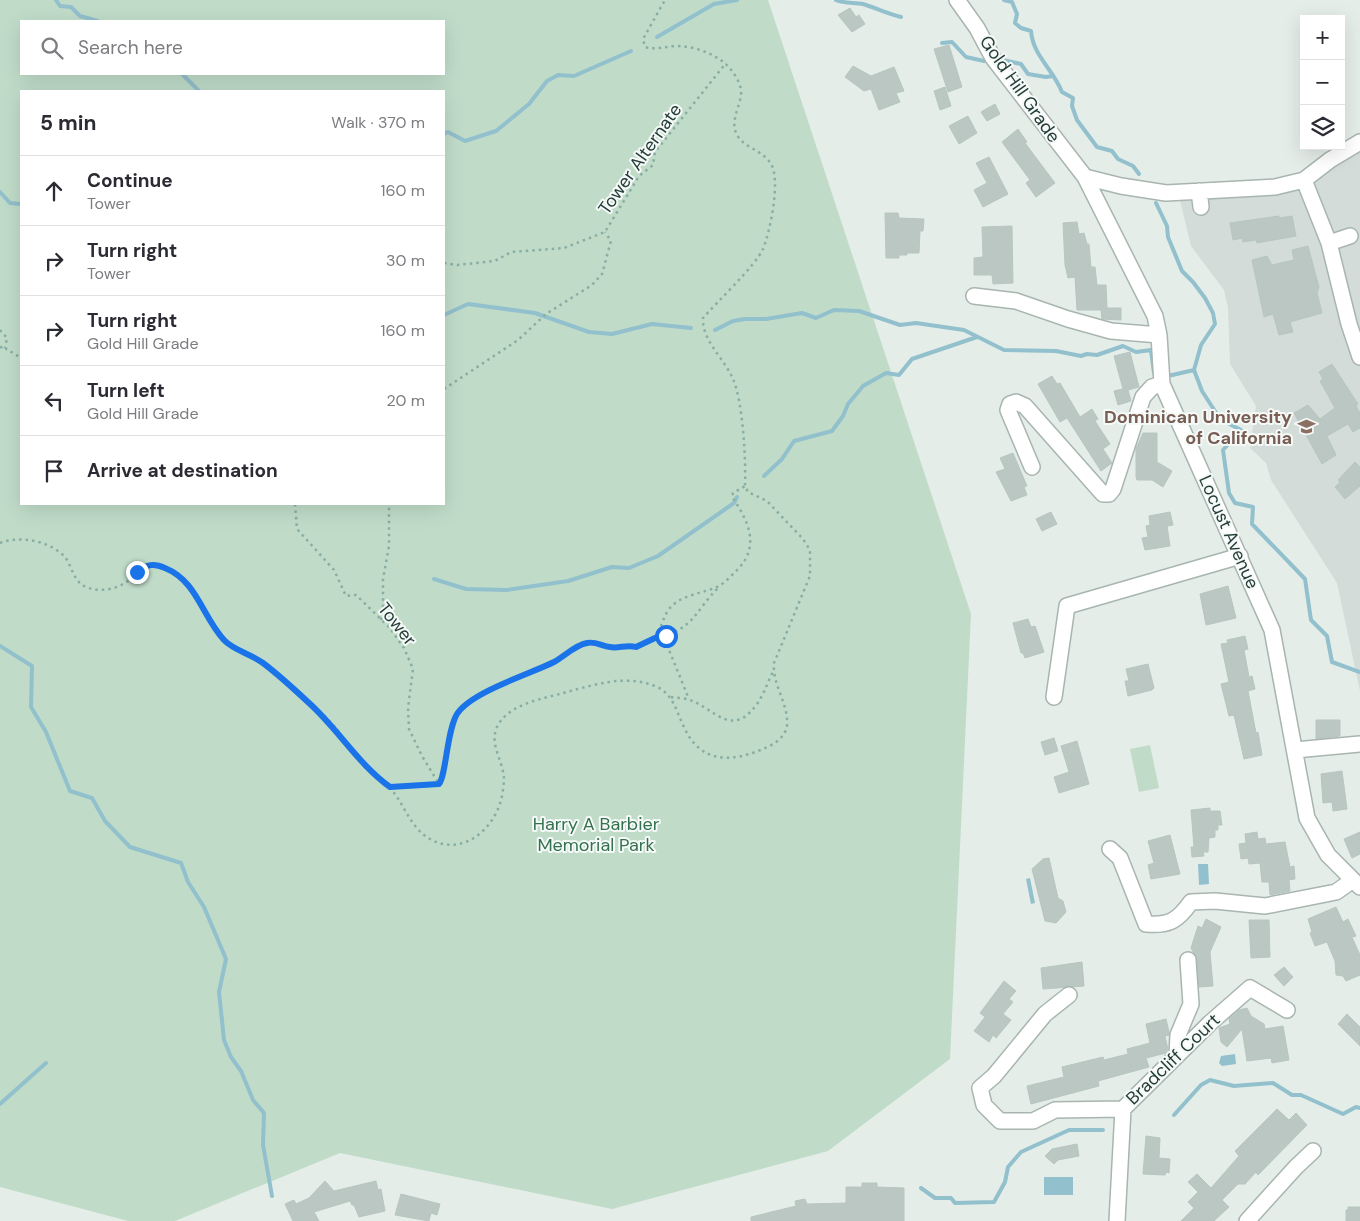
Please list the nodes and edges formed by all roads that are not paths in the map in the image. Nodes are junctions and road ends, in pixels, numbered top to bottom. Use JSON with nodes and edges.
{"nodes":[{"id":1,"x":957,"y":0,"type":"edge"},
{"id":2,"x":1360,"y":142,"type":"edge"},
{"id":3,"x":1085,"y":177,"type":"junction"},
{"id":4,"x":1304,"y":180,"type":"junction"},
{"id":5,"x":1199,"y":192,"type":"junction"},
{"id":6,"x":1201,"y":207,"type":"dead end"},
{"id":7,"x":1350,"y":236,"type":"dead end"},
{"id":8,"x":1329,"y":243,"type":"junction"},
{"id":9,"x":974,"y":296,"type":"dead end"},
{"id":10,"x":1159,"y":335,"type":"junction"},
{"id":11,"x":1360,"y":357,"type":"edge"},
{"id":12,"x":1162,"y":384,"type":"junction"},
{"id":13,"x":1032,"y":467,"type":"dead end"},
{"id":14,"x":1240,"y":556,"type":"junction"},
{"id":15,"x":1054,"y":697,"type":"dead end"},
{"id":16,"x":1360,"y":744,"type":"edge"},
{"id":17,"x":1295,"y":750,"type":"junction"},
{"id":18,"x":1110,"y":849,"type":"dead end"},
{"id":19,"x":1357,"y":884,"type":"edge"},
{"id":20,"x":1188,"y":960,"type":"dead end"},
{"id":21,"x":1069,"y":995,"type":"dead end"},
{"id":22,"x":1286,"y":1010,"type":"dead end"},
{"id":23,"x":1177,"y":1055,"type":"junction"},
{"id":24,"x":1123,"y":1109,"type":"junction"},
{"id":25,"x":1313,"y":1152,"type":"dead end"},
{"id":26,"x":1117,"y":1221,"type":"edge"},
{"id":27,"x":1247,"y":1221,"type":"edge"}],
"edges":[{"from":1,"to":3,"type":"street","name":"Gold Hill Grade"},
{"from":2,"to":4,"type":"street"},
{"from":3,"to":5,"type":"street"},
{"from":3,"to":10,"type":"street","name":"Locust Avenue"},
{"from":4,"to":5,"type":"street"},
{"from":4,"to":8,"type":"street"},
{"from":5,"to":6,"type":"street"},
{"from":7,"to":8,"type":"street"},
{"from":8,"to":11,"type":"street"},
{"from":9,"to":10,"type":"street"},
{"from":10,"to":12,"type":"street","name":"Locust Avenue"},
{"from":12,"to":13,"type":"street"},
{"from":12,"to":14,"type":"street","name":"Locust Avenue"},
{"from":14,"to":15,"type":"street"},
{"from":14,"to":17,"type":"street","name":"Locust Avenue"},
{"from":16,"to":17,"type":"street"},
{"from":17,"to":19,"type":"street","name":"Locust Avenue"},
{"from":18,"to":19,"type":"street"},
{"from":20,"to":23,"type":"street"},
{"from":21,"to":24,"type":"street"},
{"from":22,"to":23,"type":"street","name":"Bradcliff Court"},
{"from":23,"to":24,"type":"street","name":"Bradcliff Court"},
{"from":24,"to":26,"type":"street","name":"Bradcliff Court"},
{"from":25,"to":27,"type":"street"}]}
